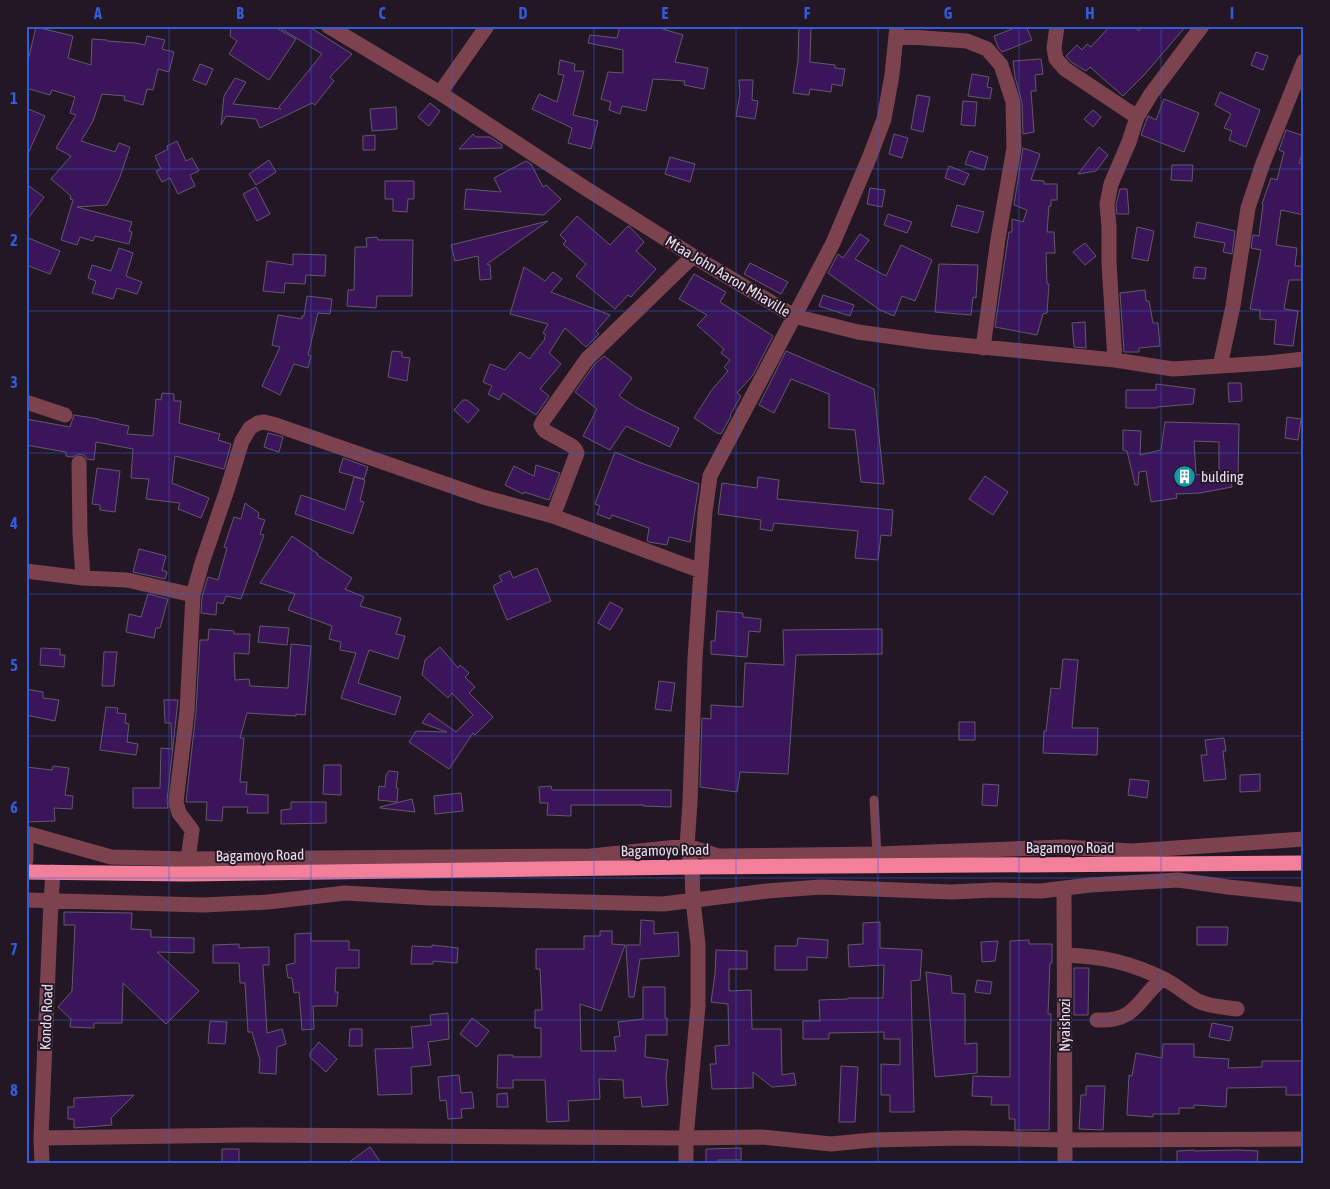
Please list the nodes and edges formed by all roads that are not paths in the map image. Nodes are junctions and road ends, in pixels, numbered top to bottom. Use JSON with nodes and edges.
{"nodes":[{"id":1,"x":328,"y":26,"type":"edge"},
{"id":2,"x":487,"y":26,"type":"edge"},
{"id":3,"x":1057,"y":26,"type":"edge"},
{"id":4,"x":1202,"y":26,"type":"edge"},
{"id":5,"x":896,"y":31,"type":"edge"},
{"id":6,"x":1304,"y":61,"type":"edge"},
{"id":7,"x":440,"y":93,"type":"junction"},
{"id":8,"x":1137,"y":117,"type":"junction"},
{"id":9,"x":693,"y":256,"type":"junction"},
{"id":10,"x":794,"y":316,"type":"junction"},
{"id":11,"x":983,"y":348,"type":"junction"},
{"id":12,"x":1304,"y":359,"type":"edge"},
{"id":13,"x":1115,"y":360,"type":"junction"},
{"id":14,"x":1220,"y":366,"type":"junction"},
{"id":15,"x":26,"y":402,"type":"edge"},
{"id":16,"x":65,"y":416,"type":"dead end"},
{"id":17,"x":79,"y":463,"type":"dead end"},
{"id":18,"x":553,"y":516,"type":"junction"},
{"id":19,"x":26,"y":571,"type":"edge"},
{"id":20,"x":701,"y":571,"type":"junction"},
{"id":21,"x":83,"y":578,"type":"junction"},
{"id":22,"x":193,"y":595,"type":"junction"},
{"id":23,"x":874,"y":800,"type":"dead end"},
{"id":24,"x":26,"y":832,"type":"edge"},
{"id":25,"x":1304,"y":839,"type":"edge"},
{"id":26,"x":26,"y":844,"type":"edge"},
{"id":27,"x":687,"y":846,"type":"junction"},
{"id":28,"x":877,"y":854,"type":"junction"},
{"id":29,"x":26,"y":860,"type":"edge"},
{"id":30,"x":1304,"y":863,"type":"edge"},
{"id":31,"x":692,"y":866,"type":"junction"},
{"id":32,"x":187,"y":867,"type":"junction"},
{"id":33,"x":26,"y":872,"type":"edge"},
{"id":34,"x":53,"y":872,"type":"junction"},
{"id":35,"x":1064,"y":888,"type":"junction"},
{"id":36,"x":1304,"y":895,"type":"edge"},
{"id":37,"x":26,"y":900,"type":"edge"},
{"id":38,"x":50,"y":901,"type":"junction"},
{"id":39,"x":693,"y":901,"type":"junction"},
{"id":40,"x":1064,"y":954,"type":"junction"},
{"id":41,"x":1162,"y":978,"type":"junction"},
{"id":42,"x":1236,"y":1009,"type":"dead end"},
{"id":43,"x":1097,"y":1020,"type":"dead end"},
{"id":44,"x":41,"y":1138,"type":"junction"},
{"id":45,"x":686,"y":1138,"type":"junction"},
{"id":46,"x":1304,"y":1139,"type":"edge"},
{"id":47,"x":1065,"y":1140,"type":"junction"},
{"id":48,"x":42,"y":1163,"type":"edge"},
{"id":49,"x":686,"y":1163,"type":"edge"},
{"id":50,"x":1065,"y":1163,"type":"edge"}],
"edges":[{"from":1,"to":7,"type":"street","name":"Mtaa John Aaron Mhaville"},
{"from":2,"to":7,"type":"street"},
{"from":3,"to":8,"type":"street"},
{"from":4,"to":8,"type":"street"},
{"from":5,"to":10,"type":"street"},
{"from":5,"to":11,"type":"street"},
{"from":6,"to":14,"type":"street"},
{"from":7,"to":9,"type":"street","name":"Mtaa John Aaron Mhaville"},
{"from":8,"to":13,"type":"street"},
{"from":9,"to":10,"type":"street","name":"Mtaa John Aaron Mhaville"},
{"from":9,"to":18,"type":"street"},
{"from":10,"to":11,"type":"street","name":"Mtaa John Aaron Mhaville"},
{"from":10,"to":20,"type":"street"},
{"from":11,"to":13,"type":"street","name":"Mtaa John Aaron Mhaville"},
{"from":12,"to":14,"type":"street","name":"Mtaa John Aaron Mhaville"},
{"from":13,"to":14,"type":"street","name":"Mtaa John Aaron Mhaville"},
{"from":15,"to":16,"type":"street"},
{"from":17,"to":21,"type":"street"},
{"from":18,"to":20,"type":"street"},
{"from":18,"to":22,"type":"street"},
{"from":19,"to":21,"type":"street"},
{"from":20,"to":27,"type":"street"},
{"from":21,"to":22,"type":"street"},
{"from":22,"to":32,"type":"street"},
{"from":23,"to":28,"type":"lane"},
{"from":24,"to":32,"type":"street"},
{"from":25,"to":28,"type":"street"},
{"from":26,"to":29,"type":"street"},
{"from":27,"to":28,"type":"street"},
{"from":27,"to":31,"type":"street"},
{"from":27,"to":32,"type":"street"},
{"from":30,"to":31,"type":"highway","name":"Bagamoyo Road"},
{"from":31,"to":32,"type":"highway","name":"Bagamoyo Road"},
{"from":31,"to":39,"type":"street"},
{"from":32,"to":34,"type":"highway","name":"Bagamoyo Road"},
{"from":33,"to":34,"type":"highway","name":"Bagamoyo Road"},
{"from":34,"to":38,"type":"street","name":"Kondo Road"},
{"from":35,"to":36,"type":"street"},
{"from":35,"to":39,"type":"street"},
{"from":35,"to":40,"type":"street","name":"Nyaishozi"},
{"from":37,"to":38,"type":"street"},
{"from":38,"to":39,"type":"street"},
{"from":38,"to":44,"type":"street","name":"Kondo Road"},
{"from":39,"to":45,"type":"street"},
{"from":40,"to":41,"type":"street"},
{"from":40,"to":47,"type":"street","name":"Nyaishozi"},
{"from":41,"to":42,"type":"street"},
{"from":41,"to":43,"type":"street"},
{"from":44,"to":45,"type":"street"},
{"from":44,"to":48,"type":"street","name":"Kondo Road"},
{"from":45,"to":47,"type":"street"},
{"from":45,"to":49,"type":"street"},
{"from":46,"to":47,"type":"street"},
{"from":47,"to":50,"type":"street","name":"Nyaishozi"}]}
